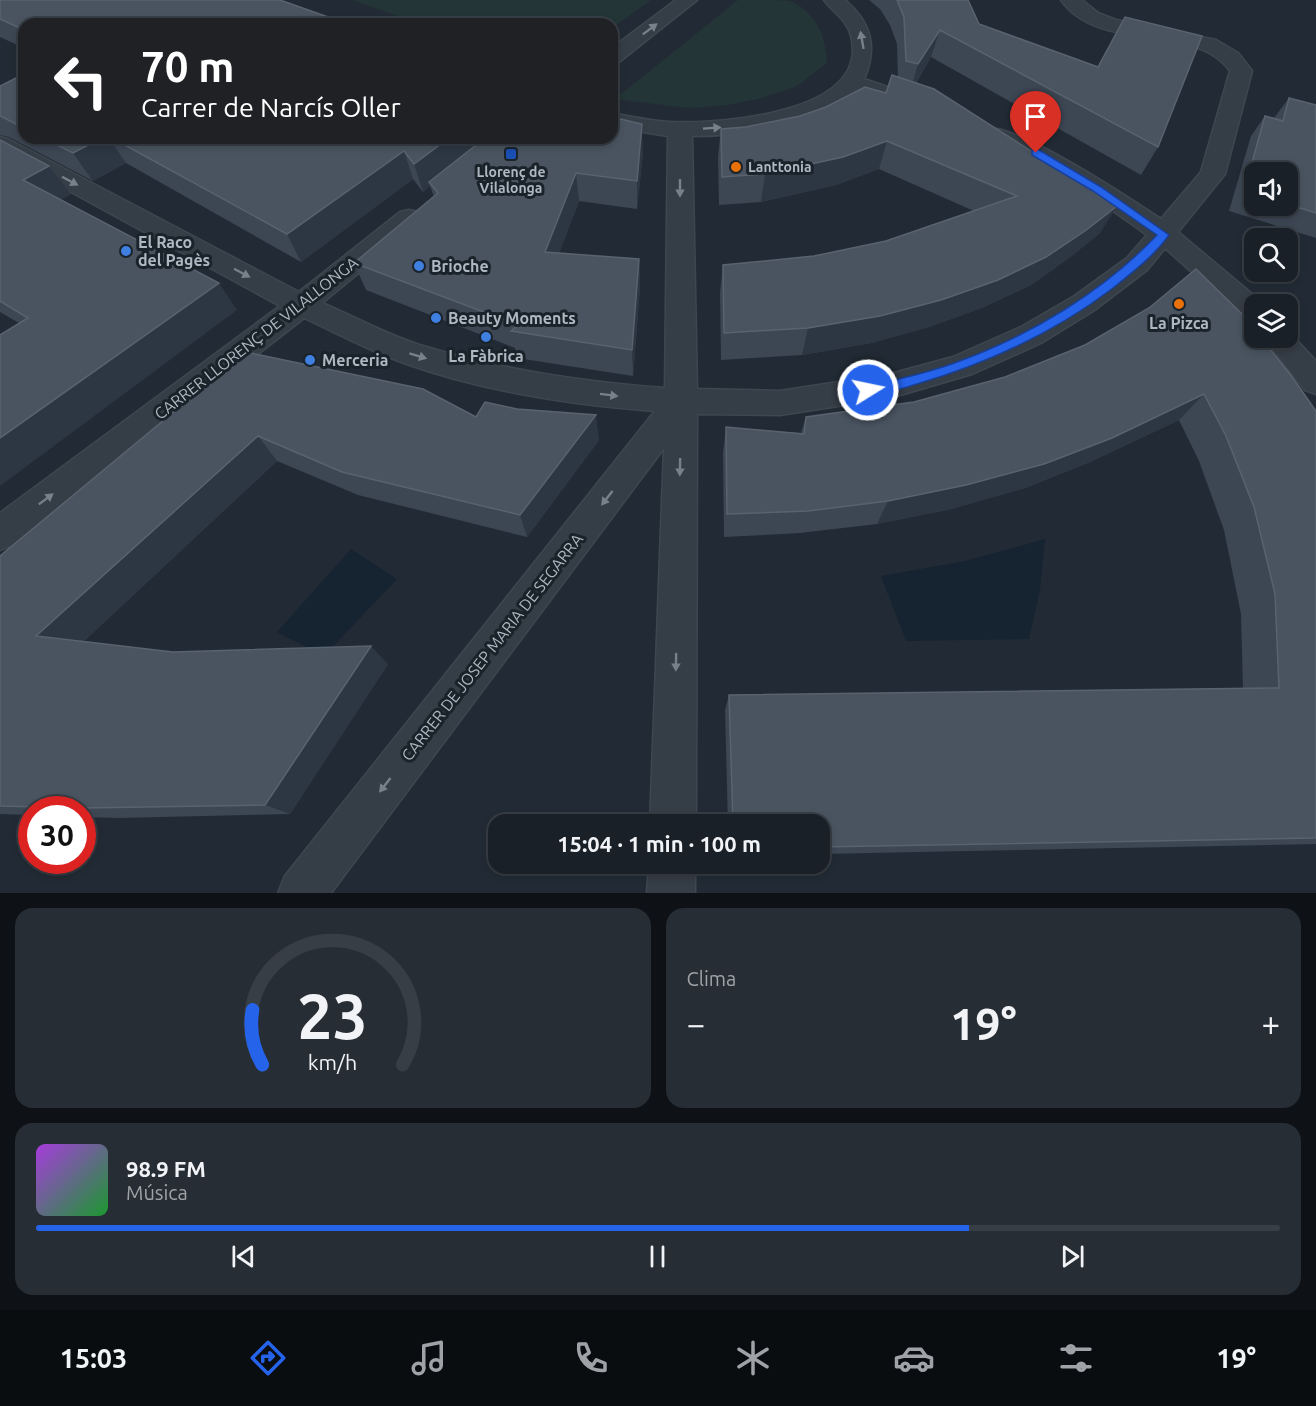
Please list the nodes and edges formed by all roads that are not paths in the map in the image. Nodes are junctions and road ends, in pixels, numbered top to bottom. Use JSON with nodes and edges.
{"nodes":[{"id":1,"x":688,"y":0,"type":"edge"},
{"id":2,"x":833,"y":0,"type":"edge"},
{"id":3,"x":1070,"y":0,"type":"edge"},
{"id":4,"x":618,"y":53,"type":"edge"},
{"id":5,"x":852,"y":82,"type":"junction"},
{"id":6,"x":618,"y":121,"type":"edge"},
{"id":7,"x":680,"y":129,"type":"junction"},
{"id":8,"x":0,"y":144,"type":"edge"},
{"id":9,"x":428,"y":203,"type":"edge"},
{"id":10,"x":1164,"y":235,"type":"junction"},
{"id":11,"x":1244,"y":302,"type":"edge"},
{"id":12,"x":301,"y":304,"type":"junction"},
{"id":13,"x":1287,"y":348,"type":"edge"},
{"id":14,"x":1316,"y":382,"type":"edge"},
{"id":15,"x":681,"y":401,"type":"junction"},
{"id":16,"x":0,"y":534,"type":"edge"},
{"id":17,"x":673,"y":814,"type":"edge"},
{"id":18,"x":672,"y":874,"type":"edge"},
{"id":19,"x":302,"y":893,"type":"edge"},
{"id":20,"x":671,"y":893,"type":"edge"}],
"edges":[{"from":4,"to":1,"type":"street","one_way":true},
{"from":5,"to":2,"type":"street","one_way":true},
{"from":3,"to":10,"type":"street"},
{"from":7,"to":5,"type":"street","one_way":true},
{"from":5,"to":10,"type":"street"},
{"from":6,"to":7,"type":"street"},
{"from":7,"to":15,"type":"street","one_way":true},
{"from":8,"to":12,"type":"street","one_way":true},
{"from":9,"to":12,"type":"street","name":"CARRER LLORENÇ DE VILALLONGA"},
{"from":10,"to":11,"type":"street"},
{"from":10,"to":15,"type":"street"},
{"from":12,"to":15,"type":"street","one_way":true},
{"from":16,"to":12,"type":"street","name":"CARRER LLORENÇ DE VILALLONGA","one_way":true},
{"from":13,"to":14,"type":"street"},
{"from":15,"to":17,"type":"street","one_way":true},
{"from":15,"to":19,"type":"street","name":"CARRER DE JOSEP MARIA DE SEGARRA","one_way":true},
{"from":18,"to":20,"type":"street"}]}
